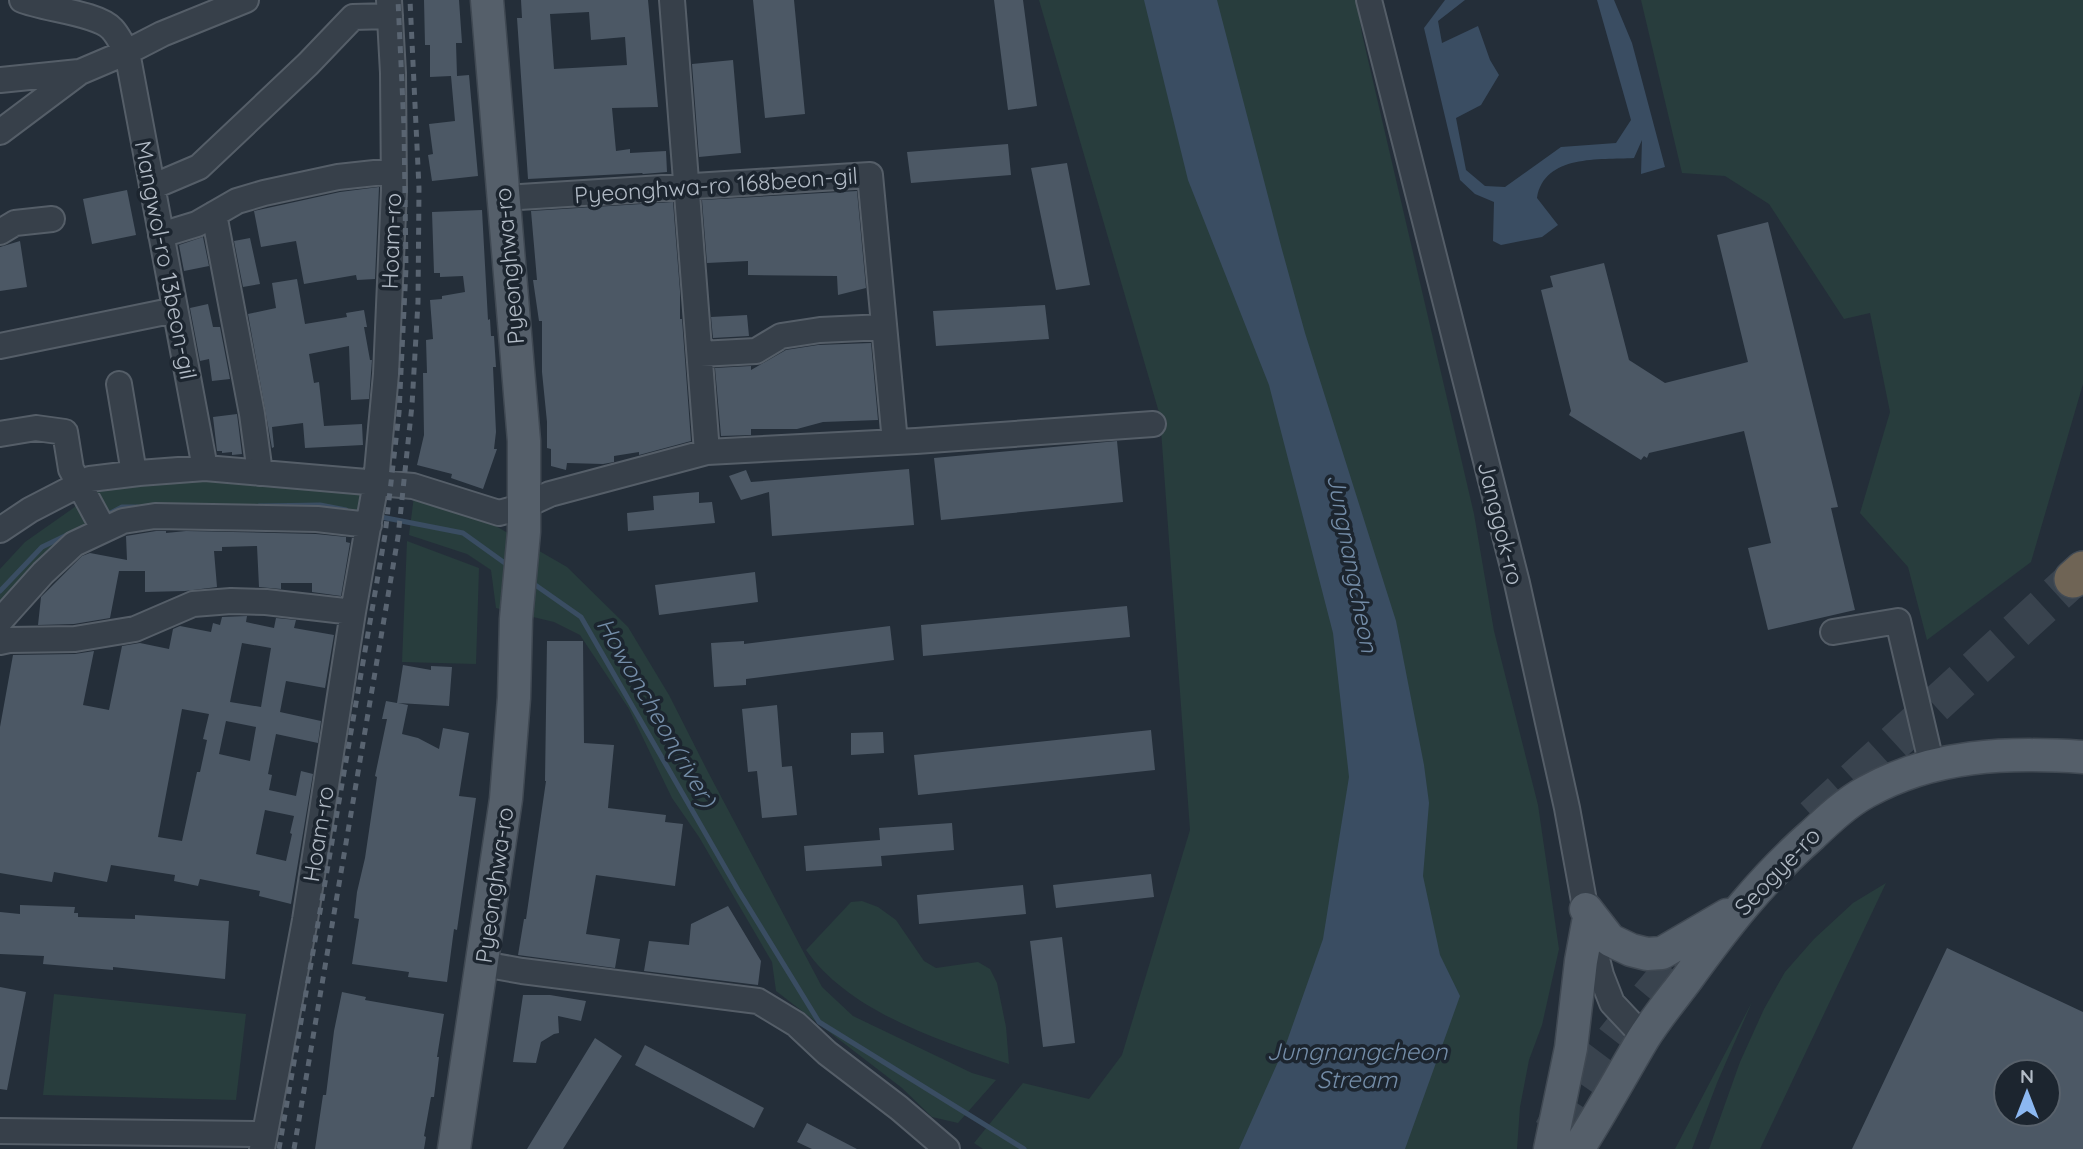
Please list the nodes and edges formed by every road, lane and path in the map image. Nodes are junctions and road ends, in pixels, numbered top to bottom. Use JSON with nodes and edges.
{"nodes":[{"id":1,"x":22,"y":0,"type":"edge"},
{"id":2,"x":246,"y":0,"type":"edge"},
{"id":3,"x":487,"y":0,"type":"edge"},
{"id":4,"x":672,"y":0,"type":"edge"},
{"id":5,"x":1369,"y":0,"type":"edge"},
{"id":6,"x":390,"y":8,"type":"edge"},
{"id":7,"x":127,"y":52,"type":"junction"},
{"id":8,"x":80,"y":72,"type":"junction"},
{"id":9,"x":0,"y":80,"type":"edge"},
{"id":10,"x":0,"y":132,"type":"edge"},
{"id":11,"x":393,"y":172,"type":"junction"},
{"id":12,"x":152,"y":187,"type":"junction"},
{"id":13,"x":687,"y":187,"type":"junction"},
{"id":14,"x":503,"y":198,"type":"junction"},
{"id":15,"x":214,"y":214,"type":"junction"},
{"id":16,"x":52,"y":219,"type":"dead end"},
{"id":17,"x":0,"y":232,"type":"edge"},
{"id":18,"x":161,"y":235,"type":"junction"},
{"id":19,"x":175,"y":310,"type":"junction"},
{"id":20,"x":884,"y":327,"type":"junction"},
{"id":21,"x":0,"y":346,"type":"edge"},
{"id":22,"x":700,"y":354,"type":"junction"},
{"id":23,"x":119,"y":384,"type":"dead end"},
{"id":24,"x":1153,"y":424,"type":"dead end"},
{"id":25,"x":0,"y":434,"type":"edge"},
{"id":26,"x":895,"y":442,"type":"junction"},
{"id":27,"x":707,"y":452,"type":"junction"},
{"id":28,"x":205,"y":468,"type":"junction"},
{"id":29,"x":134,"y":473,"type":"junction"},
{"id":30,"x":260,"y":473,"type":"junction"},
{"id":31,"x":376,"y":482,"type":"junction"},
{"id":32,"x":80,"y":484,"type":"junction"},
{"id":33,"x":524,"y":519,"type":"junction"},
{"id":34,"x":370,"y":522,"type":"junction"},
{"id":35,"x":0,"y":530,"type":"edge"},
{"id":36,"x":104,"y":530,"type":"junction"},
{"id":37,"x":353,"y":612,"type":"junction"},
{"id":38,"x":0,"y":621,"type":"edge"},
{"id":39,"x":1833,"y":632,"type":"dead end"},
{"id":40,"x":0,"y":642,"type":"edge"},
{"id":41,"x":2083,"y":757,"type":"edge"},
{"id":42,"x":1932,"y":766,"type":"junction"},
{"id":43,"x":1740,"y":907,"type":"junction"},
{"id":44,"x":1587,"y":916,"type":"junction"},
{"id":45,"x":483,"y":964,"type":"junction"},
{"id":46,"x":1644,"y":1037,"type":"junction"},
{"id":47,"x":4,"y":1137,"type":"edge"},
{"id":48,"x":263,"y":1142,"type":"edge"},
{"id":49,"x":454,"y":1149,"type":"edge"},
{"id":50,"x":947,"y":1149,"type":"edge"},
{"id":51,"x":1550,"y":1149,"type":"edge"},
{"id":52,"x":1578,"y":1149,"type":"edge"}],
"edges":[{"from":1,"to":7,"type":"street"},
{"from":2,"to":7,"type":"street"},
{"from":3,"to":14,"type":"main road","name":"Pyeonghwa-ro"},
{"from":4,"to":13,"type":"street"},
{"from":5,"to":44,"type":"street","name":"Janggok-ro"},
{"from":6,"to":11,"type":"street","name":"Hoam-ro"},
{"from":6,"to":12,"type":"street"},
{"from":7,"to":8,"type":"street"},
{"from":7,"to":12,"type":"street","name":"Mangwol-ro 13beon-gil"},
{"from":8,"to":9,"type":"street"},
{"from":8,"to":10,"type":"street"},
{"from":11,"to":15,"type":"street"},
{"from":11,"to":31,"type":"street","name":"Hoam-ro"},
{"from":12,"to":18,"type":"street","name":"Mangwol-ro 13beon-gil"},
{"from":13,"to":14,"type":"street","name":"Pyeonghwa-ro 168beon-gil"},
{"from":13,"to":20,"type":"street","name":"Pyeonghwa-ro 168beon-gil"},
{"from":13,"to":22,"type":"street"},
{"from":14,"to":33,"type":"main road","name":"Pyeonghwa-ro"},
{"from":15,"to":18,"type":"street"},
{"from":15,"to":30,"type":"street"},
{"from":16,"to":17,"type":"street"},
{"from":18,"to":19,"type":"street","name":"Mangwol-ro 13beon-gil"},
{"from":19,"to":21,"type":"street"},
{"from":19,"to":28,"type":"street","name":"Mangwol-ro 13beon-gil"},
{"from":20,"to":22,"type":"street"},
{"from":20,"to":26,"type":"street","name":"Pyeonghwa-ro 168beon-gil"},
{"from":22,"to":27,"type":"street"},
{"from":23,"to":29,"type":"street"},
{"from":24,"to":26,"type":"street"},
{"from":25,"to":32,"type":"street"},
{"from":26,"to":27,"type":"street"},
{"from":27,"to":33,"type":"street"},
{"from":28,"to":29,"type":"street"},
{"from":28,"to":30,"type":"street"},
{"from":29,"to":32,"type":"street"},
{"from":30,"to":31,"type":"street"},
{"from":31,"to":33,"type":"street"},
{"from":31,"to":34,"type":"street","name":"Hoam-ro"},
{"from":32,"to":35,"type":"street"},
{"from":32,"to":36,"type":"street"},
{"from":33,"to":45,"type":"main road","name":"Pyeonghwa-ro"},
{"from":34,"to":36,"type":"street"},
{"from":34,"to":37,"type":"street","name":"Hoam-ro"},
{"from":36,"to":38,"type":"street"},
{"from":37,"to":40,"type":"street"},
{"from":37,"to":48,"type":"street","name":"Hoam-ro"},
{"from":39,"to":42,"type":"street"},
{"from":41,"to":42,"type":"main road","name":"Seogye-ro"},
{"from":42,"to":43,"type":"main road","name":"Seogye-ro"},
{"from":43,"to":44,"type":"main road"},
{"from":43,"to":46,"type":"main road","name":"Seogye-ro"},
{"from":44,"to":46,"type":"street","name":"Janggok-ro"},
{"from":44,"to":51,"type":"main road"},
{"from":45,"to":49,"type":"main road","name":"Pyeonghwa-ro"},
{"from":45,"to":50,"type":"street"},
{"from":46,"to":52,"type":"main road","name":"Seogye-ro"},
{"from":47,"to":48,"type":"street"}]}
